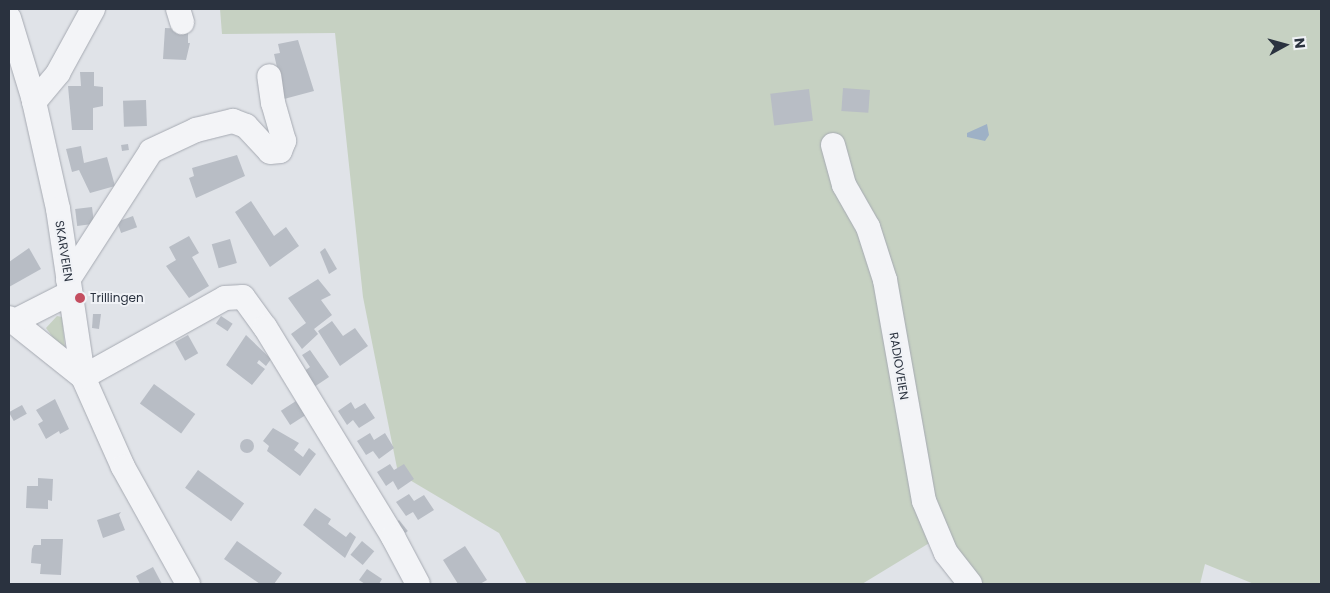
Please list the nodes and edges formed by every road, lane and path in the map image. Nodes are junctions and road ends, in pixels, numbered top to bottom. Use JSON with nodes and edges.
{"nodes":[{"id":1,"x":10,"y":9,"type":"edge"},
{"id":2,"x":93,"y":9,"type":"edge"},
{"id":3,"x":9,"y":12,"type":"edge"},
{"id":4,"x":9,"y":18,"type":"edge"},
{"id":5,"x":269,"y":76,"type":"dead end"},
{"id":6,"x":34,"y":102,"type":"junction"},
{"id":7,"x":833,"y":145,"type":"dead end"},
{"id":8,"x":69,"y":286,"type":"junction"},
{"id":9,"x":11,"y":320,"type":"edge"},
{"id":10,"x":83,"y":377,"type":"junction"},
{"id":11,"x":188,"y":584,"type":"edge"},
{"id":12,"x":418,"y":584,"type":"edge"},
{"id":13,"x":969,"y":584,"type":"edge"}],
"edges":[{"from":1,"to":3,"type":"street"},
{"from":2,"to":6,"type":"street"},
{"from":4,"to":6,"type":"street","name":"SKARVEIEN"},
{"from":5,"to":8,"type":"street"},
{"from":6,"to":8,"type":"street","name":"SKARVEIEN"},
{"from":7,"to":13,"type":"street","name":"RADIOVEIEN"},
{"from":8,"to":9,"type":"street"},
{"from":8,"to":10,"type":"street","name":"SKARVEIEN"},
{"from":9,"to":10,"type":"street"},
{"from":10,"to":11,"type":"street","name":"SKARVEIEN"},
{"from":10,"to":12,"type":"street"}]}
